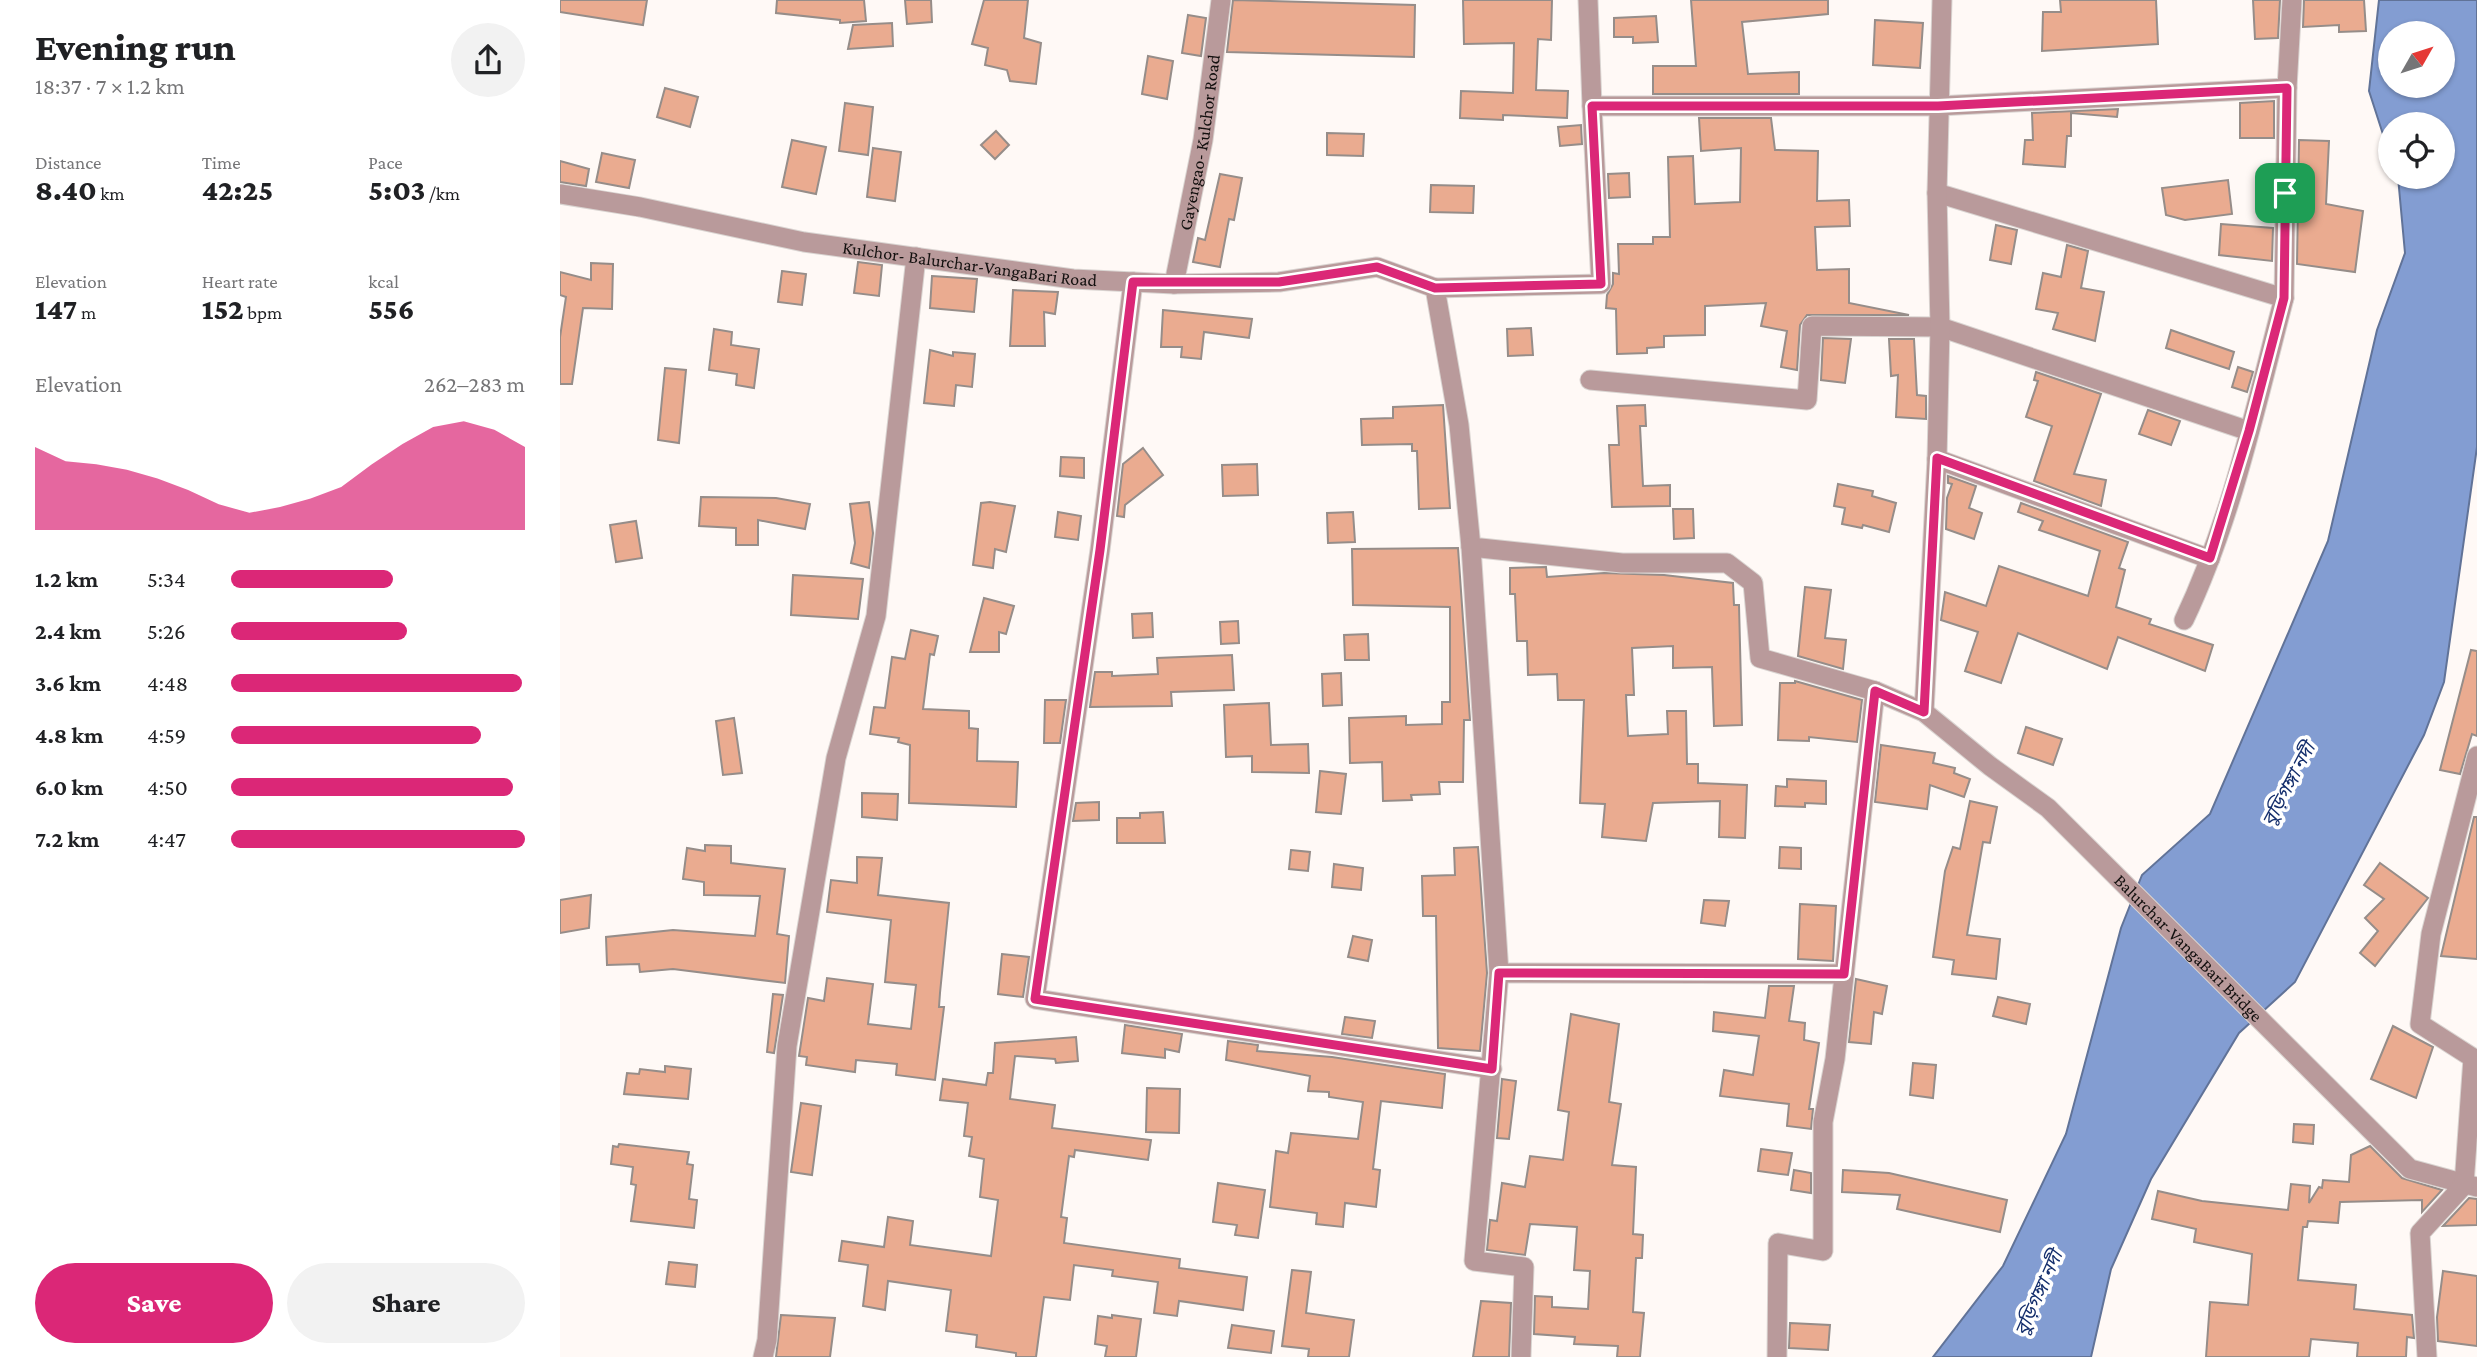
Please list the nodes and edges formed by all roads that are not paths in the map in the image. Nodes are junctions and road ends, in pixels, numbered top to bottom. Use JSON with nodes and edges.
{"nodes":[{"id":1,"x":1221,"y":0,"type":"edge"},
{"id":2,"x":1588,"y":0,"type":"edge"},
{"id":3,"x":1942,"y":0,"type":"edge"},
{"id":4,"x":2292,"y":0,"type":"edge"},
{"id":5,"x":2287,"y":88,"type":"junction"},
{"id":6,"x":1592,"y":106,"type":"junction"},
{"id":7,"x":1938,"y":106,"type":"junction"},
{"id":8,"x":1937,"y":193,"type":"junction"},
{"id":9,"x":560,"y":194,"type":"edge"},
{"id":10,"x":916,"y":257,"type":"junction"},
{"id":11,"x":1133,"y":282,"type":"junction"},
{"id":12,"x":1174,"y":284,"type":"junction"},
{"id":13,"x":1435,"y":288,"type":"junction"},
{"id":14,"x":2284,"y":298,"type":"junction"},
{"id":15,"x":1940,"y":327,"type":"junction"},
{"id":16,"x":1590,"y":380,"type":"dead end"},
{"id":17,"x":2249,"y":431,"type":"junction"},
{"id":18,"x":1937,"y":458,"type":"junction"},
{"id":19,"x":1471,"y":547,"type":"junction"},
{"id":20,"x":2210,"y":558,"type":"junction"},
{"id":21,"x":2184,"y":620,"type":"dead end"},
{"id":22,"x":1875,"y":691,"type":"junction"},
{"id":23,"x":1924,"y":712,"type":"junction"},
{"id":24,"x":2477,"y":757,"type":"edge"},
{"id":25,"x":1499,"y":973,"type":"junction"},
{"id":26,"x":1844,"y":974,"type":"junction"},
{"id":27,"x":1492,"y":1069,"type":"junction"},
{"id":28,"x":2470,"y":1186,"type":"edge"},
{"id":29,"x":763,"y":1357,"type":"edge"},
{"id":30,"x":1521,"y":1357,"type":"edge"},
{"id":31,"x":1777,"y":1357,"type":"edge"},
{"id":32,"x":2427,"y":1357,"type":"edge"}],
"edges":[{"from":1,"to":12,"type":"street","name":"Gayengao- Kulchor Road"},
{"from":2,"to":6,"type":"street"},
{"from":3,"to":7,"type":"street"},
{"from":4,"to":5,"type":"street"},
{"from":5,"to":7,"type":"street"},
{"from":5,"to":14,"type":"street"},
{"from":6,"to":7,"type":"street"},
{"from":6,"to":13,"type":"street"},
{"from":7,"to":8,"type":"street"},
{"from":8,"to":14,"type":"street"},
{"from":8,"to":15,"type":"street"},
{"from":9,"to":10,"type":"street","name":"Kulchor- Balurchar-VangaBari Road"},
{"from":10,"to":11,"type":"street","name":"Kulchor- Balurchar-VangaBari Road"},
{"from":10,"to":29,"type":"street"},
{"from":11,"to":12,"type":"street","name":"Kulchor- Balurchar-VangaBari Road"},
{"from":11,"to":27,"type":"street"},
{"from":12,"to":13,"type":"street","name":"Kulchor- Balurchar-VangaBari Road"},
{"from":13,"to":19,"type":"street"},
{"from":14,"to":17,"type":"street"},
{"from":15,"to":16,"type":"street"},
{"from":15,"to":17,"type":"street"},
{"from":15,"to":18,"type":"street"},
{"from":17,"to":20,"type":"street"},
{"from":18,"to":20,"type":"street"},
{"from":18,"to":23,"type":"street"},
{"from":19,"to":22,"type":"street"},
{"from":19,"to":25,"type":"street"},
{"from":20,"to":21,"type":"street"},
{"from":22,"to":23,"type":"street"},
{"from":22,"to":26,"type":"street"},
{"from":23,"to":28,"type":"street","name":"Balurchar-VangaBari Bridge"},
{"from":24,"to":28,"type":"street"},
{"from":25,"to":26,"type":"street"},
{"from":25,"to":27,"type":"street"},
{"from":26,"to":31,"type":"street"},
{"from":27,"to":30,"type":"street"},
{"from":28,"to":32,"type":"street"}]}
